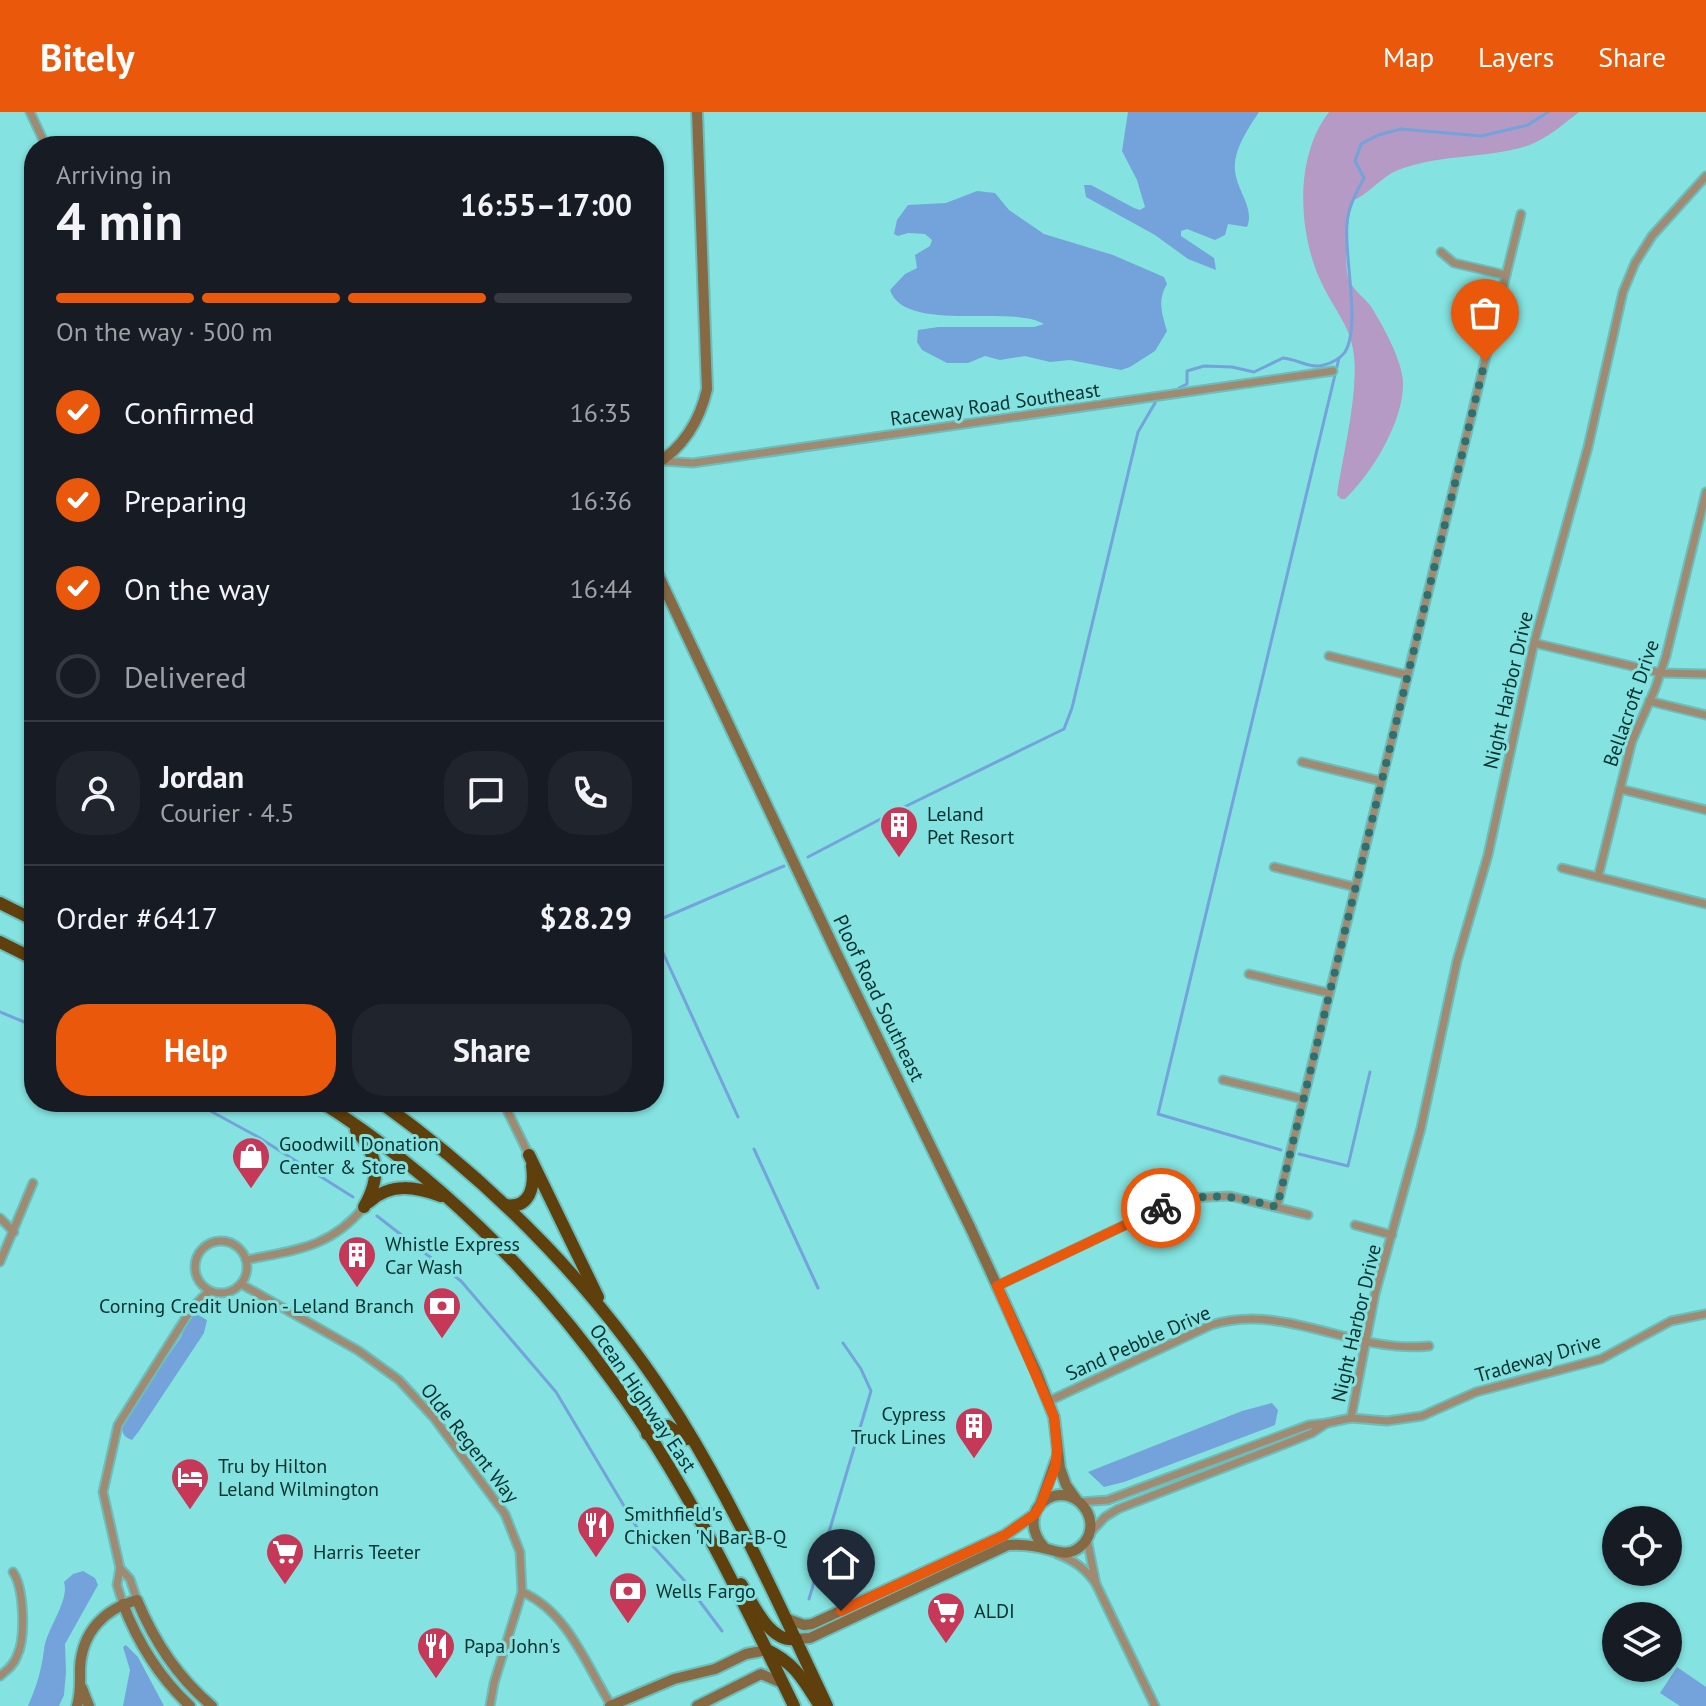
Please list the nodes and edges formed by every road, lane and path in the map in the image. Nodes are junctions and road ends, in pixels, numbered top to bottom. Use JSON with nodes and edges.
{"nodes":[{"id":1,"x":30,"y":112,"type":"edge"},
{"id":2,"x":697,"y":112,"type":"edge"},
{"id":3,"x":41,"y":136,"type":"edge"},
{"id":4,"x":1706,"y":176,"type":"edge"},
{"id":5,"x":1521,"y":214,"type":"dead end"},
{"id":6,"x":1441,"y":252,"type":"dead end"},
{"id":7,"x":1506,"y":275,"type":"junction"},
{"id":8,"x":1333,"y":371,"type":"dead end"},
{"id":9,"x":1466,"y":386,"type":"dead end"},
{"id":10,"x":1478,"y":390,"type":"junction"},
{"id":11,"x":664,"y":457,"type":"edge"},
{"id":12,"x":664,"y":463,"type":"edge"},
{"id":13,"x":1705,"y":497,"type":"edge"},
{"id":14,"x":664,"y":587,"type":"edge"},
{"id":15,"x":1534,"y":643,"type":"junction"},
{"id":16,"x":1329,"y":656,"type":"dead end"},
{"id":17,"x":1661,"y":673,"type":"junction"},
{"id":18,"x":1706,"y":674,"type":"edge"},
{"id":19,"x":1407,"y":675,"type":"junction"},
{"id":20,"x":1649,"y":701,"type":"junction"},
{"id":21,"x":1706,"y":715,"type":"edge"},
{"id":22,"x":1302,"y":762,"type":"dead end"},
{"id":23,"x":1381,"y":781,"type":"junction"},
{"id":24,"x":1620,"y":789,"type":"junction"},
{"id":25,"x":1706,"y":810,"type":"edge"},
{"id":26,"x":1274,"y":867,"type":"dead end"},
{"id":27,"x":1562,"y":868,"type":"dead end"},
{"id":28,"x":1598,"y":877,"type":"junction"},
{"id":29,"x":1355,"y":887,"type":"junction"},
{"id":30,"x":0,"y":903,"type":"edge"},
{"id":31,"x":1706,"y":904,"type":"edge"},
{"id":32,"x":24,"y":915,"type":"edge"},
{"id":33,"x":0,"y":942,"type":"edge"},
{"id":34,"x":24,"y":954,"type":"edge"},
{"id":35,"x":1249,"y":974,"type":"dead end"},
{"id":36,"x":1329,"y":993,"type":"junction"},
{"id":37,"x":1223,"y":1080,"type":"dead end"},
{"id":38,"x":1303,"y":1099,"type":"junction"},
{"id":39,"x":337,"y":1112,"type":"edge"},
{"id":40,"x":393,"y":1112,"type":"edge"},
{"id":41,"x":508,"y":1112,"type":"edge"},
{"id":42,"x":343,"y":1116,"type":"junction"},
{"id":43,"x":529,"y":1155,"type":"junction"},
{"id":44,"x":33,"y":1183,"type":"dead end"},
{"id":45,"x":450,"y":1199,"type":"junction"},
{"id":46,"x":505,"y":1205,"type":"junction"},
{"id":47,"x":364,"y":1207,"type":"junction"},
{"id":48,"x":1277,"y":1207,"type":"junction"},
{"id":49,"x":1308,"y":1215,"type":"dead end"},
{"id":50,"x":0,"y":1218,"type":"edge"},
{"id":51,"x":1355,"y":1225,"type":"dead end"},
{"id":52,"x":14,"y":1232,"type":"junction"},
{"id":53,"x":1392,"y":1235,"type":"junction"},
{"id":54,"x":246,"y":1260,"type":"junction"},
{"id":55,"x":0,"y":1262,"type":"edge"},
{"id":56,"x":241,"y":1284,"type":"junction"},
{"id":57,"x":997,"y":1286,"type":"junction"},
{"id":58,"x":209,"y":1291,"type":"junction"},
{"id":59,"x":1706,"y":1314,"type":"edge"},
{"id":60,"x":609,"y":1318,"type":"junction"},
{"id":61,"x":1364,"y":1343,"type":"junction"},
{"id":62,"x":1429,"y":1346,"type":"dead end"},
{"id":63,"x":1049,"y":1401,"type":"junction"},
{"id":64,"x":1351,"y":1418,"type":"junction"},
{"id":65,"x":1327,"y":1423,"type":"junction"},
{"id":66,"x":647,"y":1434,"type":"junction"},
{"id":67,"x":699,"y":1450,"type":"junction"},
{"id":68,"x":1057,"y":1450,"type":"junction"},
{"id":69,"x":1078,"y":1500,"type":"junction"},
{"id":70,"x":1037,"y":1510,"type":"junction"},
{"id":71,"x":706,"y":1531,"type":"junction"},
{"id":72,"x":1088,"y":1536,"type":"junction"},
{"id":73,"x":1048,"y":1550,"type":"junction"},
{"id":74,"x":120,"y":1568,"type":"junction"},
{"id":75,"x":13,"y":1572,"type":"dead end"},
{"id":76,"x":1096,"y":1584,"type":"junction"},
{"id":77,"x":522,"y":1592,"type":"junction"},
{"id":78,"x":137,"y":1600,"type":"junction"},
{"id":79,"x":123,"y":1604,"type":"junction"},
{"id":80,"x":784,"y":1618,"type":"junction"},
{"id":81,"x":796,"y":1639,"type":"junction"},
{"id":82,"x":767,"y":1650,"type":"junction"},
{"id":83,"x":0,"y":1676,"type":"edge"},
{"id":84,"x":782,"y":1683,"type":"junction"},
{"id":85,"x":81,"y":1686,"type":"junction"},
{"id":86,"x":627,"y":1702,"type":"edge"},
{"id":87,"x":77,"y":1706,"type":"edge"},
{"id":88,"x":89,"y":1706,"type":"edge"},
{"id":89,"x":190,"y":1706,"type":"edge"},
{"id":90,"x":212,"y":1706,"type":"edge"},
{"id":91,"x":490,"y":1706,"type":"edge"},
{"id":92,"x":610,"y":1706,"type":"edge"},
{"id":93,"x":697,"y":1706,"type":"edge"},
{"id":94,"x":794,"y":1706,"type":"edge"},
{"id":95,"x":820,"y":1706,"type":"edge"},
{"id":96,"x":827,"y":1706,"type":"edge"},
{"id":97,"x":1155,"y":1706,"type":"edge"}],
"edges":[{"from":1,"to":3,"type":"street"},
{"from":2,"to":11,"type":"street"},
{"from":4,"to":15,"type":"street","name":"Night Harbor Drive"},
{"from":5,"to":7,"type":"street"},
{"from":6,"to":7,"type":"street"},
{"from":7,"to":10,"type":"street"},
{"from":8,"to":12,"type":"street","name":"Raceway Road Southeast"},
{"from":9,"to":10,"type":"street"},
{"from":10,"to":19,"type":"street"},
{"from":13,"to":17,"type":"street","name":"Bellacroft Drive"},
{"from":14,"to":57,"type":"street","name":"Ploof Road Southeast"},
{"from":15,"to":17,"type":"street"},
{"from":15,"to":53,"type":"street","name":"Night Harbor Drive"},
{"from":16,"to":19,"type":"street"},
{"from":17,"to":18,"type":"street"},
{"from":17,"to":20,"type":"street","name":"Bellacroft Drive"},
{"from":19,"to":23,"type":"street"},
{"from":20,"to":21,"type":"street"},
{"from":20,"to":24,"type":"street","name":"Bellacroft Drive"},
{"from":22,"to":23,"type":"street"},
{"from":23,"to":29,"type":"street"},
{"from":24,"to":25,"type":"street"},
{"from":24,"to":28,"type":"street","name":"Bellacroft Drive"},
{"from":26,"to":29,"type":"street"},
{"from":27,"to":28,"type":"street"},
{"from":28,"to":31,"type":"street"},
{"from":29,"to":36,"type":"street"},
{"from":30,"to":32,"type":"highway"},
{"from":33,"to":34,"type":"highway"},
{"from":35,"to":36,"type":"street"},
{"from":36,"to":38,"type":"street"},
{"from":37,"to":38,"type":"street"},
{"from":38,"to":48,"type":"street"},
{"from":39,"to":42,"type":"highway","name":"Ocean Highway East"},
{"from":40,"to":46,"type":"highway","name":"Ocean Highway East"},
{"from":41,"to":43,"type":"street"},
{"from":42,"to":45,"type":"highway","name":"Ocean Highway East"},
{"from":42,"to":47,"type":"highway"},
{"from":43,"to":46,"type":"highway"},
{"from":43,"to":60,"type":"highway"},
{"from":44,"to":52,"type":"street"},
{"from":45,"to":47,"type":"highway"},
{"from":45,"to":66,"type":"highway","name":"Ocean Highway East"},
{"from":46,"to":60,"type":"highway","name":"Ocean Highway East"},
{"from":47,"to":54,"type":"street"},
{"from":48,"to":49,"type":"street"},
{"from":48,"to":57,"type":"street"},
{"from":50,"to":52,"type":"street"},
{"from":51,"to":53,"type":"street","name":"Night Harbor Drive"},
{"from":52,"to":55,"type":"street"},
{"from":53,"to":61,"type":"street","name":"Night Harbor Drive"},
{"from":54,"to":56,"type":"street"},
{"from":54,"to":58,"type":"street"},
{"from":56,"to":58,"type":"street"},
{"from":56,"to":77,"type":"street","name":"Olde Regent Way"},
{"from":57,"to":63,"type":"street","name":"Ploof Road Southeast"},
{"from":58,"to":74,"type":"street"},
{"from":59,"to":64,"type":"street","name":"Tradeway Drive"},
{"from":60,"to":67,"type":"highway","name":"Ocean Highway East"},
{"from":61,"to":62,"type":"street","name":"Sand Pebble Drive"},
{"from":61,"to":63,"type":"street","name":"Sand Pebble Drive"},
{"from":61,"to":64,"type":"street","name":"Night Harbor Drive"},
{"from":63,"to":68,"type":"street","name":"Ploof Road Southeast"},
{"from":64,"to":65,"type":"street","name":"Tradeway Drive"},
{"from":65,"to":69,"type":"street","name":"Tradeway Drive"},
{"from":65,"to":72,"type":"street","name":"Tradeway Drive"},
{"from":66,"to":67,"type":"highway"},
{"from":66,"to":71,"type":"highway","name":"Ocean Highway East"},
{"from":67,"to":80,"type":"highway","name":"Ocean Highway East"},
{"from":68,"to":69,"type":"street","name":"Ploof Road Southeast"},
{"from":68,"to":70,"type":"street","name":"Ploof Road Southeast"},
{"from":69,"to":70,"type":"street"},
{"from":69,"to":72,"type":"street"},
{"from":70,"to":73,"type":"street"},
{"from":70,"to":80,"type":"street"},
{"from":71,"to":81,"type":"highway"},
{"from":71,"to":82,"type":"highway","name":"Ocean Highway East"},
{"from":72,"to":73,"type":"street"},
{"from":72,"to":76,"type":"street"},
{"from":73,"to":76,"type":"street"},
{"from":73,"to":81,"type":"street"},
{"from":74,"to":78,"type":"street"},
{"from":74,"to":79,"type":"street"},
{"from":75,"to":83,"type":"street"},
{"from":76,"to":97,"type":"street"},
{"from":77,"to":91,"type":"street","name":"Olde Regent Way"},
{"from":77,"to":92,"type":"street"},
{"from":78,"to":79,"type":"street"},
{"from":78,"to":90,"type":"street"},
{"from":79,"to":85,"type":"street"},
{"from":79,"to":89,"type":"street"},
{"from":80,"to":81,"type":"highway","name":"Ocean Highway East"},
{"from":81,"to":96,"type":"highway","name":"Ocean Highway East"},
{"from":82,"to":84,"type":"highway","name":"Ocean Highway East"},
{"from":82,"to":86,"type":"street"},
{"from":82,"to":95,"type":"highway"},
{"from":84,"to":93,"type":"street"},
{"from":84,"to":94,"type":"highway","name":"Ocean Highway East"},
{"from":85,"to":87,"type":"street"},
{"from":85,"to":88,"type":"street"},
{"from":86,"to":92,"type":"street"}]}
